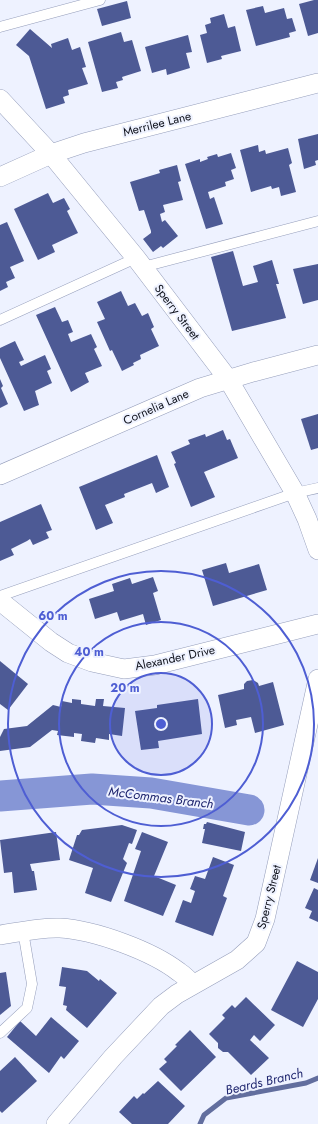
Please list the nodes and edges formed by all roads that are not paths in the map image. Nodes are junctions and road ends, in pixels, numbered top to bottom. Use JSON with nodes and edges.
{"nodes":[{"id":1,"x":100,"y":0,"type":"edge"},
{"id":2,"x":0,"y":27,"type":"edge"},
{"id":3,"x":318,"y":82,"type":"edge"},
{"id":4,"x":0,"y":99,"type":"edge"},
{"id":5,"x":50,"y":154,"type":"junction"},
{"id":6,"x":0,"y":177,"type":"edge"},
{"id":7,"x":318,"y":221,"type":"edge"},
{"id":8,"x":140,"y":262,"type":"junction"},
{"id":9,"x":0,"y":320,"type":"edge"},
{"id":10,"x":318,"y":356,"type":"edge"},
{"id":11,"x":228,"y":379,"type":"junction"},
{"id":12,"x":0,"y":475,"type":"edge"},
{"id":13,"x":318,"y":488,"type":"edge"},
{"id":14,"x":295,"y":493,"type":"junction"},
{"id":15,"x":318,"y":550,"type":"edge"},
{"id":16,"x":0,"y":596,"type":"edge"},
{"id":17,"x":0,"y":601,"type":"edge"},
{"id":18,"x":318,"y":624,"type":"edge"},
{"id":19,"x":318,"y":679,"type":"edge"},
{"id":20,"x":23,"y":931,"type":"junction"},
{"id":21,"x":0,"y":935,"type":"edge"},
{"id":22,"x":193,"y":984,"type":"junction"},
{"id":23,"x":0,"y":1033,"type":"edge"},
{"id":24,"x":56,"y":1124,"type":"edge"}],
"edges":[{"from":1,"to":2,"type":"lane"},
{"from":3,"to":5,"type":"street","name":"Merrilee Lane"},
{"from":4,"to":5,"type":"street","name":"Sperry Street"},
{"from":5,"to":6,"type":"street","name":"Merrilee Lane"},
{"from":5,"to":8,"type":"street","name":"Sperry Street"},
{"from":7,"to":8,"type":"lane"},
{"from":8,"to":9,"type":"lane"},
{"from":8,"to":11,"type":"street","name":"Sperry Street"},
{"from":10,"to":11,"type":"street","name":"Cornelia Lane"},
{"from":11,"to":12,"type":"street","name":"Cornelia Lane"},
{"from":11,"to":14,"type":"street","name":"Sperry Street"},
{"from":13,"to":14,"type":"lane"},
{"from":14,"to":15,"type":"street","name":"Sperry Street"},
{"from":14,"to":16,"type":"lane"},
{"from":17,"to":18,"type":"street","name":"Alexander Drive"},
{"from":19,"to":22,"type":"street","name":"Sperry Street"},
{"from":20,"to":21,"type":"street"},
{"from":20,"to":22,"type":"street"},
{"from":20,"to":23,"type":"lane"},
{"from":22,"to":24,"type":"street","name":"Sperry Street"}]}
